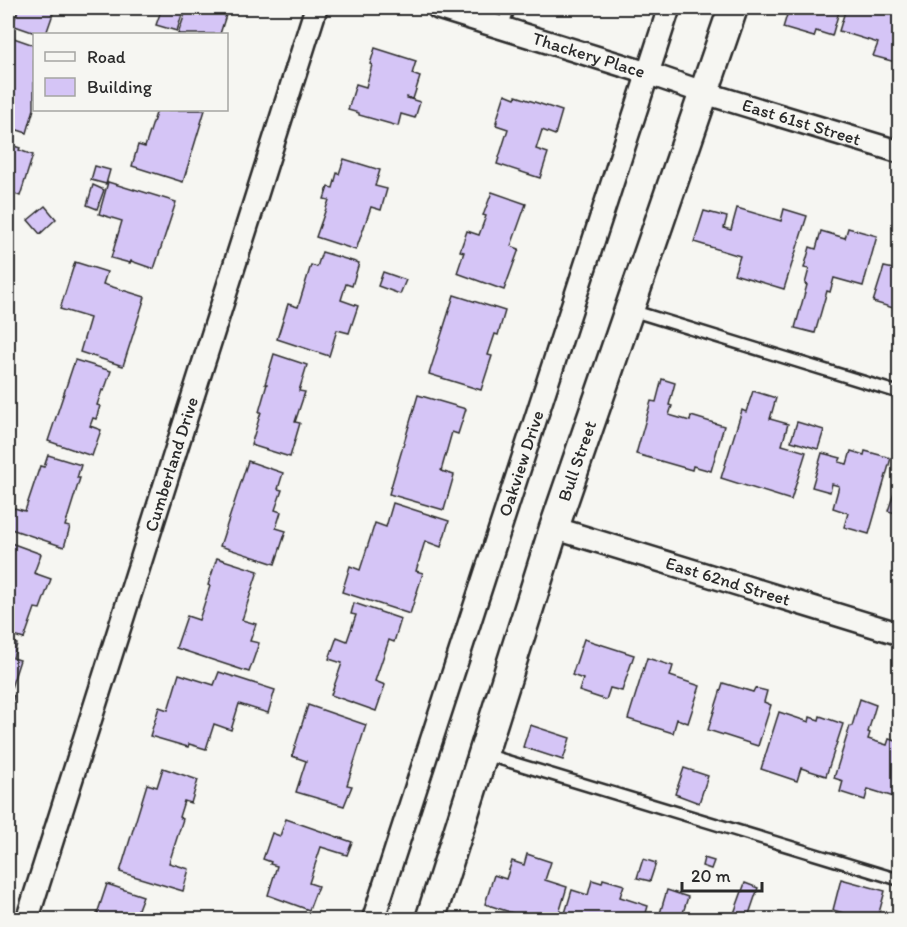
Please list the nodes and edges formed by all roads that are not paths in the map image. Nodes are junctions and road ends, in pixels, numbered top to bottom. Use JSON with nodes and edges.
{"nodes":[{"id":1,"x":316,"y":8,"type":"edge"},
{"id":2,"x":438,"y":8,"type":"edge"},
{"id":3,"x":509,"y":8,"type":"edge"},
{"id":4,"x":669,"y":8,"type":"edge"},
{"id":5,"x":733,"y":8,"type":"edge"},
{"id":6,"x":502,"y":28,"type":"junction"},
{"id":7,"x":647,"y":73,"type":"junction"},
{"id":8,"x":705,"y":93,"type":"junction"},
{"id":9,"x":900,"y":152,"type":"edge"},
{"id":10,"x":629,"y":310,"type":"junction"},
{"id":11,"x":900,"y":393,"type":"edge"},
{"id":12,"x":554,"y":528,"type":"junction"},
{"id":13,"x":900,"y":634,"type":"edge"},
{"id":14,"x":483,"y":754,"type":"junction"},
{"id":15,"x":900,"y":880,"type":"edge"},
{"id":16,"x":27,"y":920,"type":"edge"},
{"id":17,"x":373,"y":920,"type":"edge"},
{"id":18,"x":430,"y":920,"type":"edge"}],
"edges":[{"from":1,"to":16,"type":"street","name":"Cumberland Drive"},
{"from":2,"to":6,"type":"street","name":"Thackery Place"},
{"from":3,"to":6,"type":"lane"},
{"from":4,"to":7,"type":"street","name":"Oakview Drive"},
{"from":5,"to":8,"type":"street","name":"Bull Street"},
{"from":6,"to":7,"type":"street","name":"Thackery Place"},
{"from":7,"to":8,"type":"street","name":"Thackery Place"},
{"from":7,"to":17,"type":"street","name":"Oakview Drive"},
{"from":8,"to":9,"type":"street","name":"East 61st Street"},
{"from":8,"to":10,"type":"street","name":"Bull Street"},
{"from":10,"to":11,"type":"lane"},
{"from":10,"to":12,"type":"street","name":"Bull Street"},
{"from":12,"to":13,"type":"street","name":"East 62nd Street"},
{"from":12,"to":14,"type":"street","name":"Bull Street"},
{"from":14,"to":15,"type":"lane"},
{"from":14,"to":18,"type":"street","name":"Bull Street"}]}
